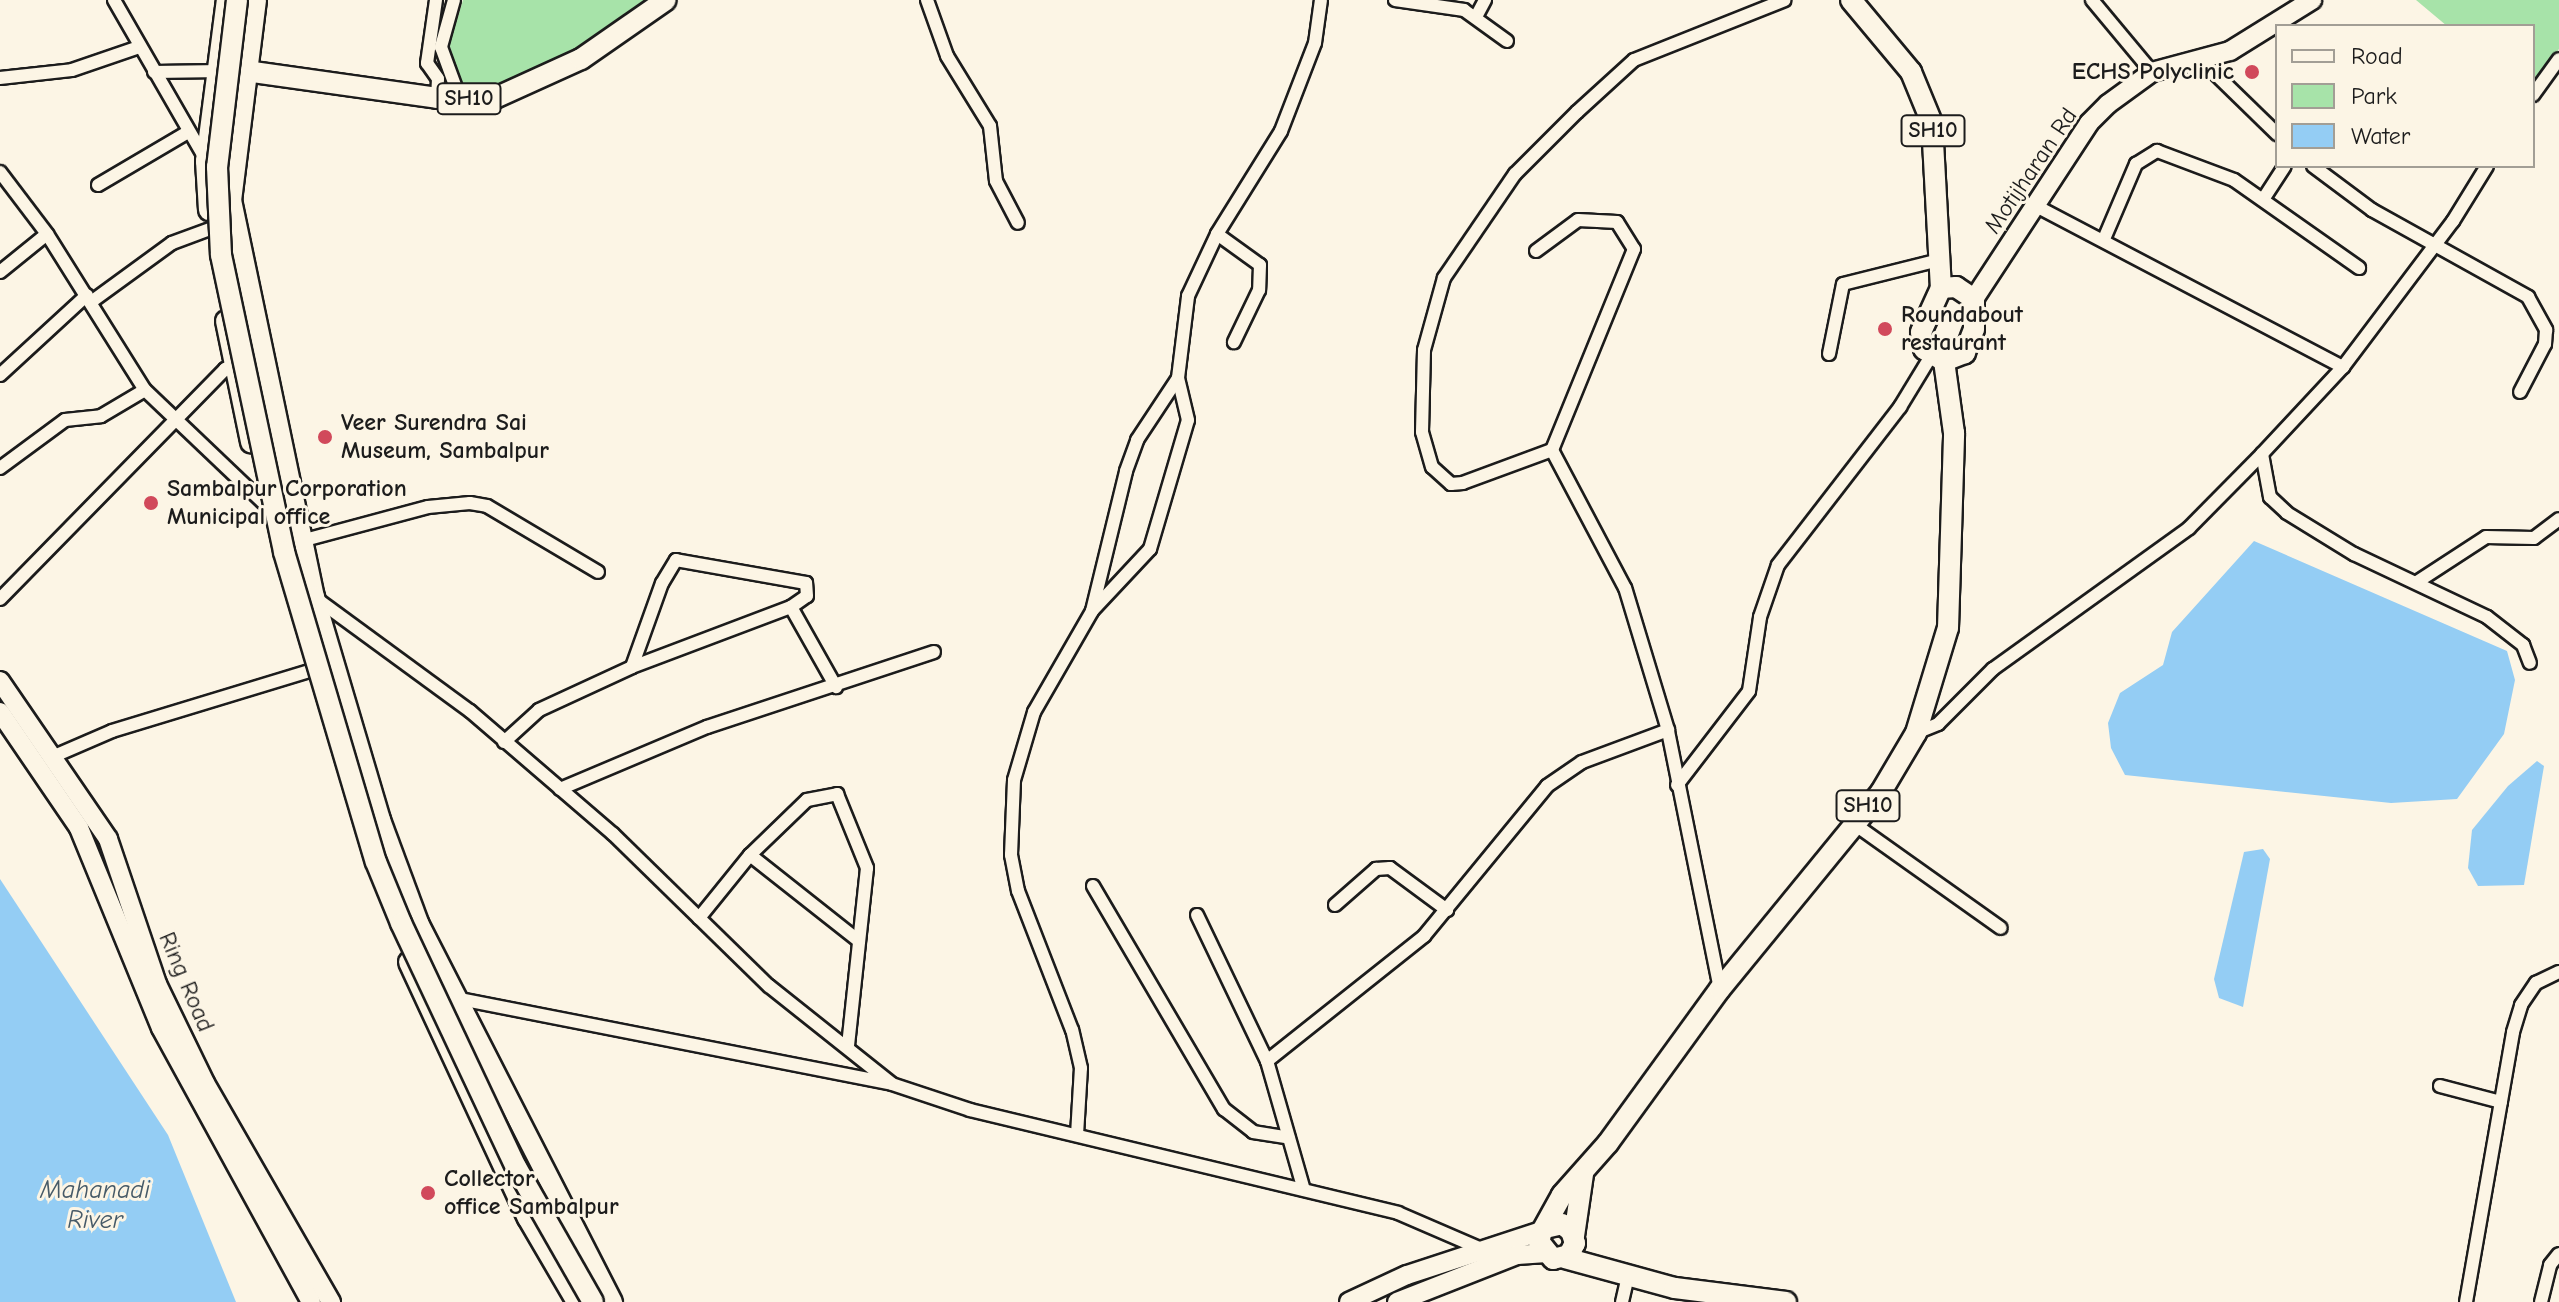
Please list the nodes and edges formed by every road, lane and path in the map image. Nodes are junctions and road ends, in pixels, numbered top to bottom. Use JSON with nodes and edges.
{"nodes":[{"id":1,"x":114,"y":0,"type":"edge"},
{"id":2,"x":227,"y":0,"type":"edge"},
{"id":3,"x":237,"y":0,"type":"edge"},
{"id":4,"x":256,"y":0,"type":"edge"},
{"id":5,"x":436,"y":0,"type":"edge"},
{"id":6,"x":454,"y":0,"type":"edge"},
{"id":7,"x":666,"y":0,"type":"edge"},
{"id":8,"x":927,"y":0,"type":"edge"},
{"id":9,"x":1321,"y":0,"type":"edge"},
{"id":10,"x":1395,"y":0,"type":"edge"},
{"id":11,"x":1485,"y":0,"type":"edge"},
{"id":12,"x":1785,"y":0,"type":"edge"},
{"id":13,"x":1851,"y":0,"type":"edge"},
{"id":14,"x":2092,"y":0,"type":"edge"},
{"id":15,"x":2312,"y":0,"type":"edge"},
{"id":16,"x":1764,"y":4,"type":"edge"},
{"id":17,"x":1477,"y":15,"type":"junction"},
{"id":18,"x":1507,"y":41,"type":"dead end"},
{"id":19,"x":139,"y":47,"type":"junction"},
{"id":20,"x":2559,"y":59,"type":"edge"},
{"id":21,"x":2202,"y":61,"type":"junction"},
{"id":22,"x":217,"y":71,"type":"junction"},
{"id":23,"x":246,"y":71,"type":"junction"},
{"id":24,"x":154,"y":72,"type":"junction"},
{"id":25,"x":2152,"y":72,"type":"junction"},
{"id":26,"x":0,"y":78,"type":"edge"},
{"id":27,"x":2535,"y":92,"type":"edge"},
{"id":28,"x":437,"y":98,"type":"junction"},
{"id":29,"x":460,"y":99,"type":"junction"},
{"id":30,"x":188,"y":132,"type":"junction"},
{"id":31,"x":2275,"y":132,"type":"edge"},
{"id":32,"x":206,"y":161,"type":"junction"},
{"id":33,"x":2284,"y":168,"type":"edge"},
{"id":34,"x":2316,"y":168,"type":"edge"},
{"id":35,"x":2486,"y":168,"type":"edge"},
{"id":36,"x":0,"y":172,"type":"edge"},
{"id":37,"x":98,"y":185,"type":"dead end"},
{"id":38,"x":2264,"y":198,"type":"junction"},
{"id":39,"x":231,"y":200,"type":"junction"},
{"id":40,"x":2036,"y":206,"type":"junction"},
{"id":41,"x":1018,"y":223,"type":"dead end"},
{"id":42,"x":210,"y":229,"type":"junction"},
{"id":43,"x":47,"y":234,"type":"junction"},
{"id":44,"x":1217,"y":234,"type":"junction"},
{"id":45,"x":2104,"y":239,"type":"junction"},
{"id":46,"x":2433,"y":247,"type":"junction"},
{"id":47,"x":1536,"y":251,"type":"dead end"},
{"id":48,"x":1939,"y":260,"type":"junction"},
{"id":49,"x":2359,"y":268,"type":"dead end"},
{"id":50,"x":0,"y":272,"type":"edge"},
{"id":51,"x":1941,"y":288,"type":"junction"},
{"id":52,"x":89,"y":298,"type":"junction"},
{"id":53,"x":1974,"y":299,"type":"junction"},
{"id":54,"x":1234,"y":342,"type":"dead end"},
{"id":55,"x":259,"y":351,"type":"junction"},
{"id":56,"x":1829,"y":354,"type":"dead end"},
{"id":57,"x":1937,"y":359,"type":"junction"},
{"id":58,"x":233,"y":365,"type":"junction"},
{"id":59,"x":2343,"y":367,"type":"junction"},
{"id":60,"x":0,"y":375,"type":"edge"},
{"id":61,"x":1178,"y":378,"type":"junction"},
{"id":62,"x":145,"y":390,"type":"junction"},
{"id":63,"x":2520,"y":392,"type":"dead end"},
{"id":64,"x":175,"y":423,"type":"junction"},
{"id":65,"x":1552,"y":450,"type":"junction"},
{"id":66,"x":2262,"y":454,"type":"junction"},
{"id":67,"x":0,"y":468,"type":"edge"},
{"id":68,"x":265,"y":505,"type":"junction"},
{"id":69,"x":2559,"y":519,"type":"edge"},
{"id":70,"x":299,"y":538,"type":"junction"},
{"id":71,"x":598,"y":572,"type":"dead end"},
{"id":72,"x":2417,"y":582,"type":"junction"},
{"id":73,"x":314,"y":597,"type":"junction"},
{"id":74,"x":0,"y":599,"type":"edge"},
{"id":75,"x":791,"y":607,"type":"junction"},
{"id":76,"x":1092,"y":611,"type":"junction"},
{"id":77,"x":934,"y":652,"type":"dead end"},
{"id":78,"x":2530,"y":663,"type":"dead end"},
{"id":79,"x":334,"y":664,"type":"junction"},
{"id":80,"x":632,"y":667,"type":"junction"},
{"id":81,"x":311,"y":670,"type":"junction"},
{"id":82,"x":0,"y":681,"type":"edge"},
{"id":83,"x":836,"y":687,"type":"junction"},
{"id":84,"x":0,"y":712,"type":"edge"},
{"id":85,"x":1668,"y":730,"type":"junction"},
{"id":86,"x":1916,"y":733,"type":"junction"},
{"id":87,"x":504,"y":742,"type":"junction"},
{"id":88,"x":52,"y":757,"type":"junction"},
{"id":89,"x":1677,"y":785,"type":"junction"},
{"id":90,"x":560,"y":789,"type":"junction"},
{"id":91,"x":1853,"y":823,"type":"junction"},
{"id":92,"x":750,"y":855,"type":"junction"},
{"id":93,"x":1093,"y":886,"type":"dead end"},
{"id":94,"x":1335,"y":905,"type":"dead end"},
{"id":95,"x":1447,"y":910,"type":"junction"},
{"id":96,"x":1197,"y":915,"type":"dead end"},
{"id":97,"x":699,"y":918,"type":"junction"},
{"id":98,"x":2001,"y":928,"type":"dead end"},
{"id":99,"x":859,"y":941,"type":"junction"},
{"id":100,"x":2559,"y":972,"type":"edge"},
{"id":101,"x":1720,"y":989,"type":"junction"},
{"id":102,"x":423,"y":995,"type":"junction"},
{"id":103,"x":453,"y":998,"type":"junction"},
{"id":104,"x":848,"y":1046,"type":"junction"},
{"id":105,"x":1267,"y":1061,"type":"junction"},
{"id":106,"x":892,"y":1084,"type":"junction"},
{"id":107,"x":2440,"y":1086,"type":"dead end"},
{"id":108,"x":2501,"y":1102,"type":"junction"},
{"id":109,"x":1077,"y":1135,"type":"junction"},
{"id":110,"x":1289,"y":1138,"type":"junction"},
{"id":111,"x":1583,"y":1174,"type":"junction"},
{"id":112,"x":1304,"y":1190,"type":"junction"},
{"id":113,"x":1544,"y":1230,"type":"junction"},
{"id":114,"x":1571,"y":1246,"type":"junction"},
{"id":115,"x":1543,"y":1253,"type":"junction"},
{"id":116,"x":2559,"y":1254,"type":"edge"},
{"id":117,"x":1487,"y":1257,"type":"junction"},
{"id":118,"x":1628,"y":1275,"type":"junction"},
{"id":119,"x":1716,"y":1299,"type":"edge"},
{"id":120,"x":311,"y":1302,"type":"edge"},
{"id":121,"x":331,"y":1302,"type":"edge"},
{"id":122,"x":577,"y":1302,"type":"edge"},
{"id":123,"x":593,"y":1302,"type":"edge"},
{"id":124,"x":612,"y":1302,"type":"edge"},
{"id":125,"x":1349,"y":1302,"type":"edge"},
{"id":126,"x":1397,"y":1302,"type":"edge"},
{"id":127,"x":1622,"y":1302,"type":"edge"},
{"id":128,"x":1786,"y":1302,"type":"edge"},
{"id":129,"x":2466,"y":1302,"type":"edge"},
{"id":130,"x":2541,"y":1302,"type":"edge"}],
"edges":[{"from":1,"to":19,"type":"street"},
{"from":2,"to":22,"type":"main road"},
{"from":3,"to":123,"type":"main road","bridge":true},
{"from":4,"to":23,"type":"main road"},
{"from":5,"to":28,"type":"street"},
{"from":6,"to":29,"type":"street"},
{"from":7,"to":29,"type":"main road","number":"SH10"},
{"from":8,"to":41,"type":"street"},
{"from":9,"to":44,"type":"street"},
{"from":10,"to":17,"type":"street"},
{"from":11,"to":17,"type":"street"},
{"from":12,"to":16,"type":"street"},
{"from":13,"to":48,"type":"main road","number":"SH10"},
{"from":14,"to":25,"type":"street"},
{"from":15,"to":21,"type":"street","name":"Motijharan Rd"},
{"from":16,"to":65,"type":"street"},
{"from":17,"to":18,"type":"street"},
{"from":19,"to":24,"type":"street"},
{"from":19,"to":26,"type":"street"},
{"from":20,"to":27,"type":"street"},
{"from":21,"to":25,"type":"street","name":"Motijharan Rd"},
{"from":21,"to":31,"type":"street"},
{"from":22,"to":23,"type":"street"},
{"from":22,"to":24,"type":"street"},
{"from":22,"to":32,"type":"main road"},
{"from":23,"to":28,"type":"main road","number":"SH10"},
{"from":23,"to":39,"type":"main road"},
{"from":24,"to":30,"type":"street"},
{"from":25,"to":40,"type":"street","name":"Motijharan Rd"},
{"from":28,"to":29,"type":"main road","number":"SH10"},
{"from":30,"to":32,"type":"street"},
{"from":30,"to":37,"type":"street"},
{"from":32,"to":39,"type":"street"},
{"from":32,"to":42,"type":"main road"},
{"from":33,"to":38,"type":"street"},
{"from":34,"to":46,"type":"street"},
{"from":35,"to":46,"type":"street"},
{"from":36,"to":43,"type":"street"},
{"from":38,"to":45,"type":"street"},
{"from":38,"to":49,"type":"street"},
{"from":39,"to":55,"type":"main road"},
{"from":40,"to":45,"type":"street"},
{"from":40,"to":53,"type":"street","name":"Motijharan Rd"},
{"from":42,"to":52,"type":"street"},
{"from":42,"to":58,"type":"main road"},
{"from":43,"to":50,"type":"street"},
{"from":43,"to":52,"type":"street"},
{"from":44,"to":54,"type":"street"},
{"from":44,"to":61,"type":"street"},
{"from":45,"to":59,"type":"street"},
{"from":46,"to":59,"type":"street"},
{"from":46,"to":63,"type":"street"},
{"from":47,"to":65,"type":"street"},
{"from":48,"to":51,"type":"main road","number":"SH10"},
{"from":48,"to":56,"type":"street"},
{"from":51,"to":53,"type":"main road"},
{"from":51,"to":57,"type":"main road","number":"SH10"},
{"from":52,"to":60,"type":"street"},
{"from":52,"to":62,"type":"street"},
{"from":53,"to":57,"type":"main road"},
{"from":55,"to":58,"type":"street"},
{"from":55,"to":70,"type":"main road"},
{"from":57,"to":86,"type":"main road","number":"SH10"},
{"from":57,"to":89,"type":"street"},
{"from":58,"to":64,"type":"street"},
{"from":58,"to":68,"type":"main road"},
{"from":59,"to":66,"type":"street"},
{"from":61,"to":76,"type":"street"},
{"from":61,"to":76,"type":"street"},
{"from":62,"to":64,"type":"street"},
{"from":62,"to":67,"type":"street"},
{"from":64,"to":68,"type":"street"},
{"from":64,"to":74,"type":"street"},
{"from":65,"to":85,"type":"street"},
{"from":66,"to":72,"type":"street"},
{"from":66,"to":86,"type":"street"},
{"from":68,"to":70,"type":"street"},
{"from":68,"to":81,"type":"main road"},
{"from":69,"to":72,"type":"street"},
{"from":70,"to":71,"type":"street"},
{"from":70,"to":73,"type":"main road"},
{"from":72,"to":78,"type":"street"},
{"from":73,"to":79,"type":"main road"},
{"from":73,"to":87,"type":"street"},
{"from":75,"to":80,"type":"street"},
{"from":75,"to":80,"type":"street"},
{"from":75,"to":83,"type":"street"},
{"from":76,"to":109,"type":"street"},
{"from":77,"to":83,"type":"street"},
{"from":79,"to":81,"type":"street"},
{"from":79,"to":103,"type":"main road"},
{"from":80,"to":87,"type":"street"},
{"from":81,"to":88,"type":"street"},
{"from":81,"to":102,"type":"main road"},
{"from":82,"to":88,"type":"street","name":"Ring Road"},
{"from":83,"to":90,"type":"street"},
{"from":84,"to":120,"type":"street","name":"Ring Road"},
{"from":85,"to":89,"type":"street"},
{"from":85,"to":95,"type":"street"},
{"from":86,"to":91,"type":"main road","number":"SH10"},
{"from":87,"to":90,"type":"street"},
{"from":88,"to":121,"type":"street","name":"Ring Road"},
{"from":89,"to":101,"type":"street"},
{"from":90,"to":97,"type":"street"},
{"from":91,"to":98,"type":"street"},
{"from":91,"to":101,"type":"main road","number":"SH10"},
{"from":92,"to":97,"type":"street"},
{"from":92,"to":99,"type":"street"},
{"from":92,"to":99,"type":"street"},
{"from":93,"to":110,"type":"street"},
{"from":94,"to":95,"type":"street"},
{"from":95,"to":105,"type":"street"},
{"from":96,"to":105,"type":"street"},
{"from":97,"to":104,"type":"street"},
{"from":99,"to":104,"type":"street"},
{"from":100,"to":108,"type":"street"},
{"from":101,"to":111,"type":"main road","number":"SH10"},
{"from":102,"to":103,"type":"street"},
{"from":102,"to":122,"type":"main road"},
{"from":103,"to":106,"type":"street"},
{"from":103,"to":124,"type":"main road"},
{"from":104,"to":106,"type":"street"},
{"from":105,"to":110,"type":"street"},
{"from":106,"to":109,"type":"street"},
{"from":107,"to":108,"type":"street"},
{"from":108,"to":129,"type":"street"},
{"from":109,"to":112,"type":"street"},
{"from":110,"to":112,"type":"street"},
{"from":111,"to":113,"type":"main road","number":"SH10"},
{"from":111,"to":114,"type":"main road","number":"SH10"},
{"from":112,"to":117,"type":"street"},
{"from":113,"to":114,"type":"main road"},
{"from":113,"to":115,"type":"main road"},
{"from":113,"to":117,"type":"street"},
{"from":114,"to":115,"type":"main road"},
{"from":114,"to":118,"type":"main road"},
{"from":115,"to":117,"type":"street"},
{"from":116,"to":130,"type":"street"},
{"from":117,"to":125,"type":"street"},
{"from":117,"to":126,"type":"street"},
{"from":118,"to":119,"type":"main road"},
{"from":118,"to":127,"type":"street"},
{"from":119,"to":128,"type":"main road"}]}
